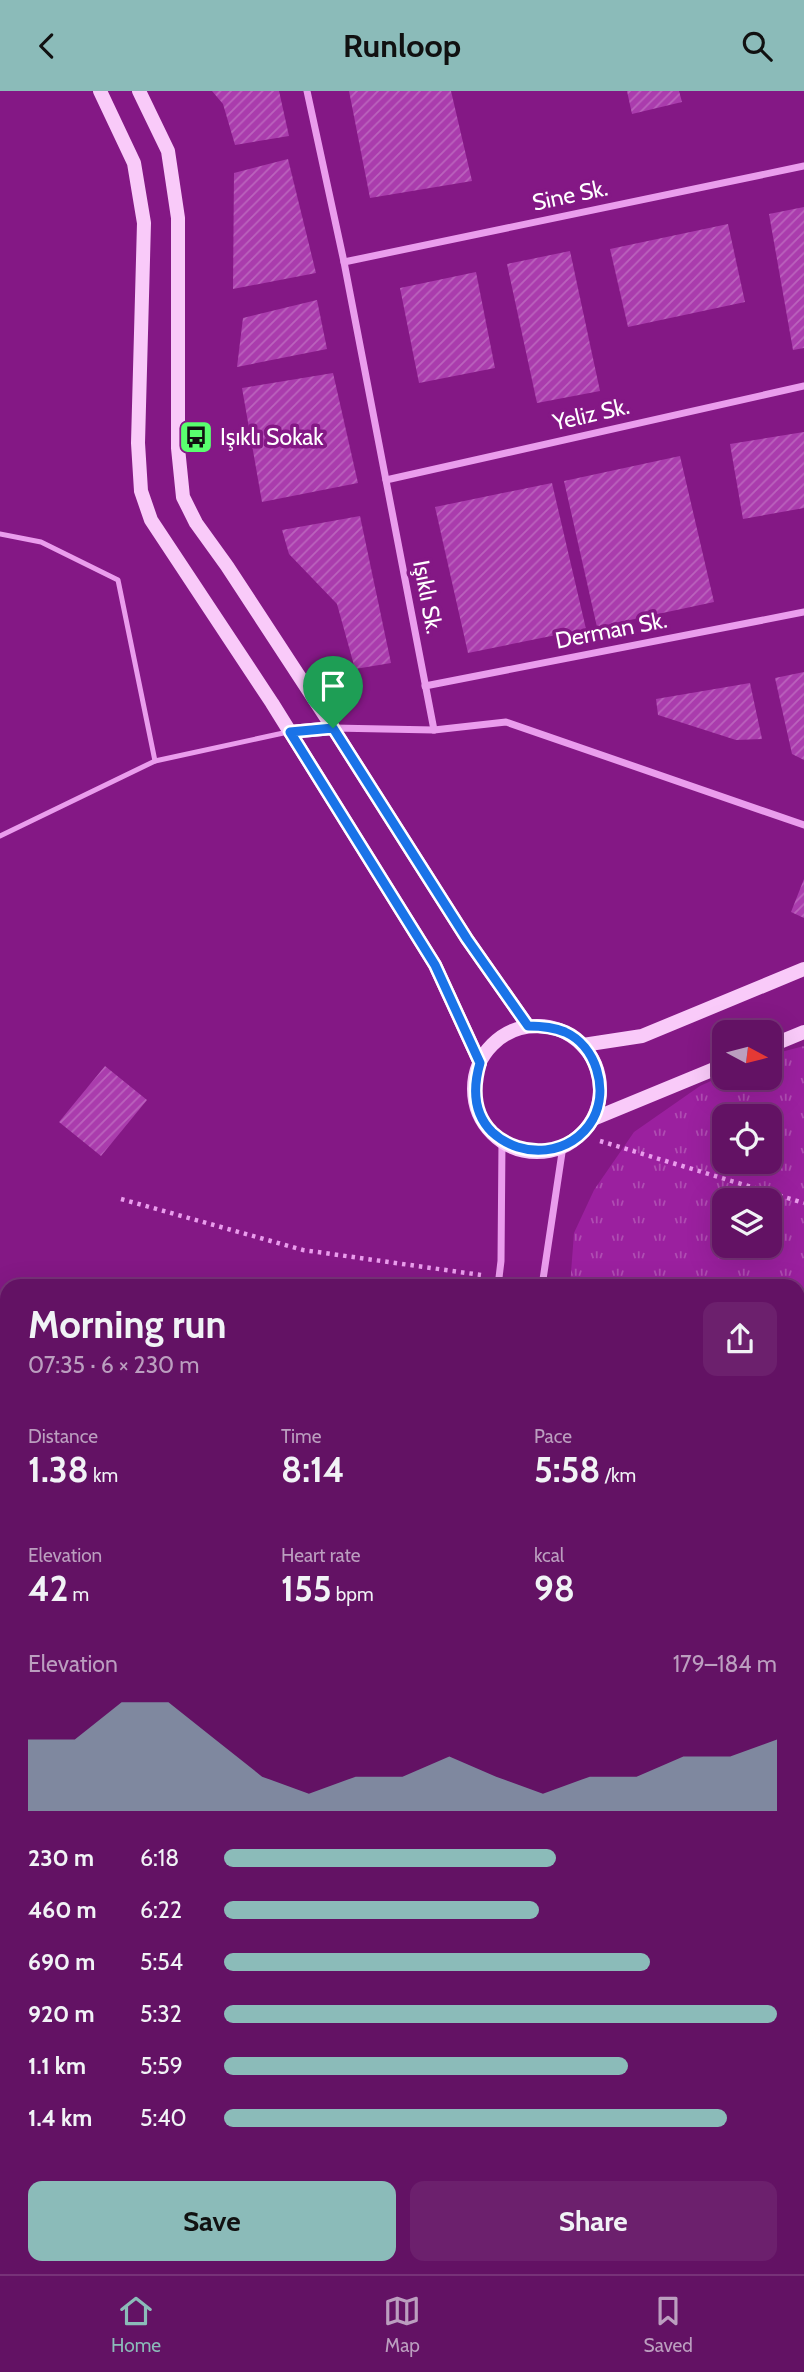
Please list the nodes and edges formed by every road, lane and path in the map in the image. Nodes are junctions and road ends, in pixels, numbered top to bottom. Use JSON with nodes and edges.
{"nodes":[{"id":1,"x":100,"y":91,"type":"edge"},
{"id":2,"x":139,"y":91,"type":"edge"},
{"id":3,"x":307,"y":91,"type":"edge"},
{"id":4,"x":804,"y":166,"type":"edge"},
{"id":5,"x":344,"y":262,"type":"junction"},
{"id":6,"x":804,"y":386,"type":"edge"},
{"id":7,"x":386,"y":480,"type":"junction"},
{"id":8,"x":0,"y":534,"type":"edge"},
{"id":9,"x":804,"y":612,"type":"edge"},
{"id":10,"x":425,"y":685,"type":"junction"},
{"id":11,"x":333,"y":728,"type":"junction"},
{"id":12,"x":434,"y":730,"type":"junction"},
{"id":13,"x":290,"y":732,"type":"junction"},
{"id":14,"x":155,"y":761,"type":"junction"},
{"id":15,"x":804,"y":825,"type":"edge"},
{"id":16,"x":0,"y":836,"type":"edge"},
{"id":17,"x":804,"y":969,"type":"edge"},
{"id":18,"x":528,"y":1026,"type":"junction"},
{"id":19,"x":804,"y":1033,"type":"edge"},
{"id":20,"x":782,"y":1041,"type":"edge"},
{"id":21,"x":583,"y":1045,"type":"junction"},
{"id":22,"x":480,"y":1063,"type":"junction"},
{"id":23,"x":712,"y":1070,"type":"edge"},
{"id":24,"x":593,"y":1119,"type":"junction"},
{"id":25,"x":580,"y":1135,"type":"junction"},
{"id":26,"x":502,"y":1141,"type":"junction"},
{"id":27,"x":563,"y":1146,"type":"junction"},
{"id":28,"x":121,"y":1199,"type":"dead end"},
{"id":29,"x":804,"y":1203,"type":"edge"},
{"id":30,"x":480,"y":1279,"type":"edge"},
{"id":31,"x":498,"y":1279,"type":"edge"},
{"id":32,"x":543,"y":1279,"type":"edge"}],
"edges":[{"from":1,"to":13,"type":"street"},
{"from":2,"to":11,"type":"street"},
{"from":3,"to":5,"type":"street","name":"Işıklı Sk."},
{"from":4,"to":5,"type":"street","name":"Sine Sk."},
{"from":5,"to":7,"type":"street","name":"Işıklı Sk."},
{"from":6,"to":7,"type":"street","name":"Yeliz Sk."},
{"from":7,"to":10,"type":"street","name":"Işıklı Sk."},
{"from":8,"to":14,"type":"lane"},
{"from":9,"to":10,"type":"street","name":"Derman Sk."},
{"from":10,"to":12,"type":"street","name":"Işıklı Sk."},
{"from":11,"to":12,"type":"street"},
{"from":11,"to":13,"type":"street"},
{"from":11,"to":18,"type":"street"},
{"from":12,"to":15,"type":"street"},
{"from":13,"to":14,"type":"lane"},
{"from":13,"to":22,"type":"street"},
{"from":14,"to":16,"type":"lane"},
{"from":17,"to":21,"type":"street"},
{"from":18,"to":21,"type":"street"},
{"from":18,"to":22,"type":"street"},
{"from":19,"to":20,"type":"street"},
{"from":21,"to":24,"type":"street"},
{"from":22,"to":26,"type":"street"},
{"from":23,"to":24,"type":"street"},
{"from":24,"to":25,"type":"street"},
{"from":25,"to":27,"type":"street"},
{"from":25,"to":29,"type":"path"},
{"from":26,"to":27,"type":"street"},
{"from":26,"to":31,"type":"street"},
{"from":27,"to":32,"type":"street"},
{"from":28,"to":30,"type":"path"}]}
